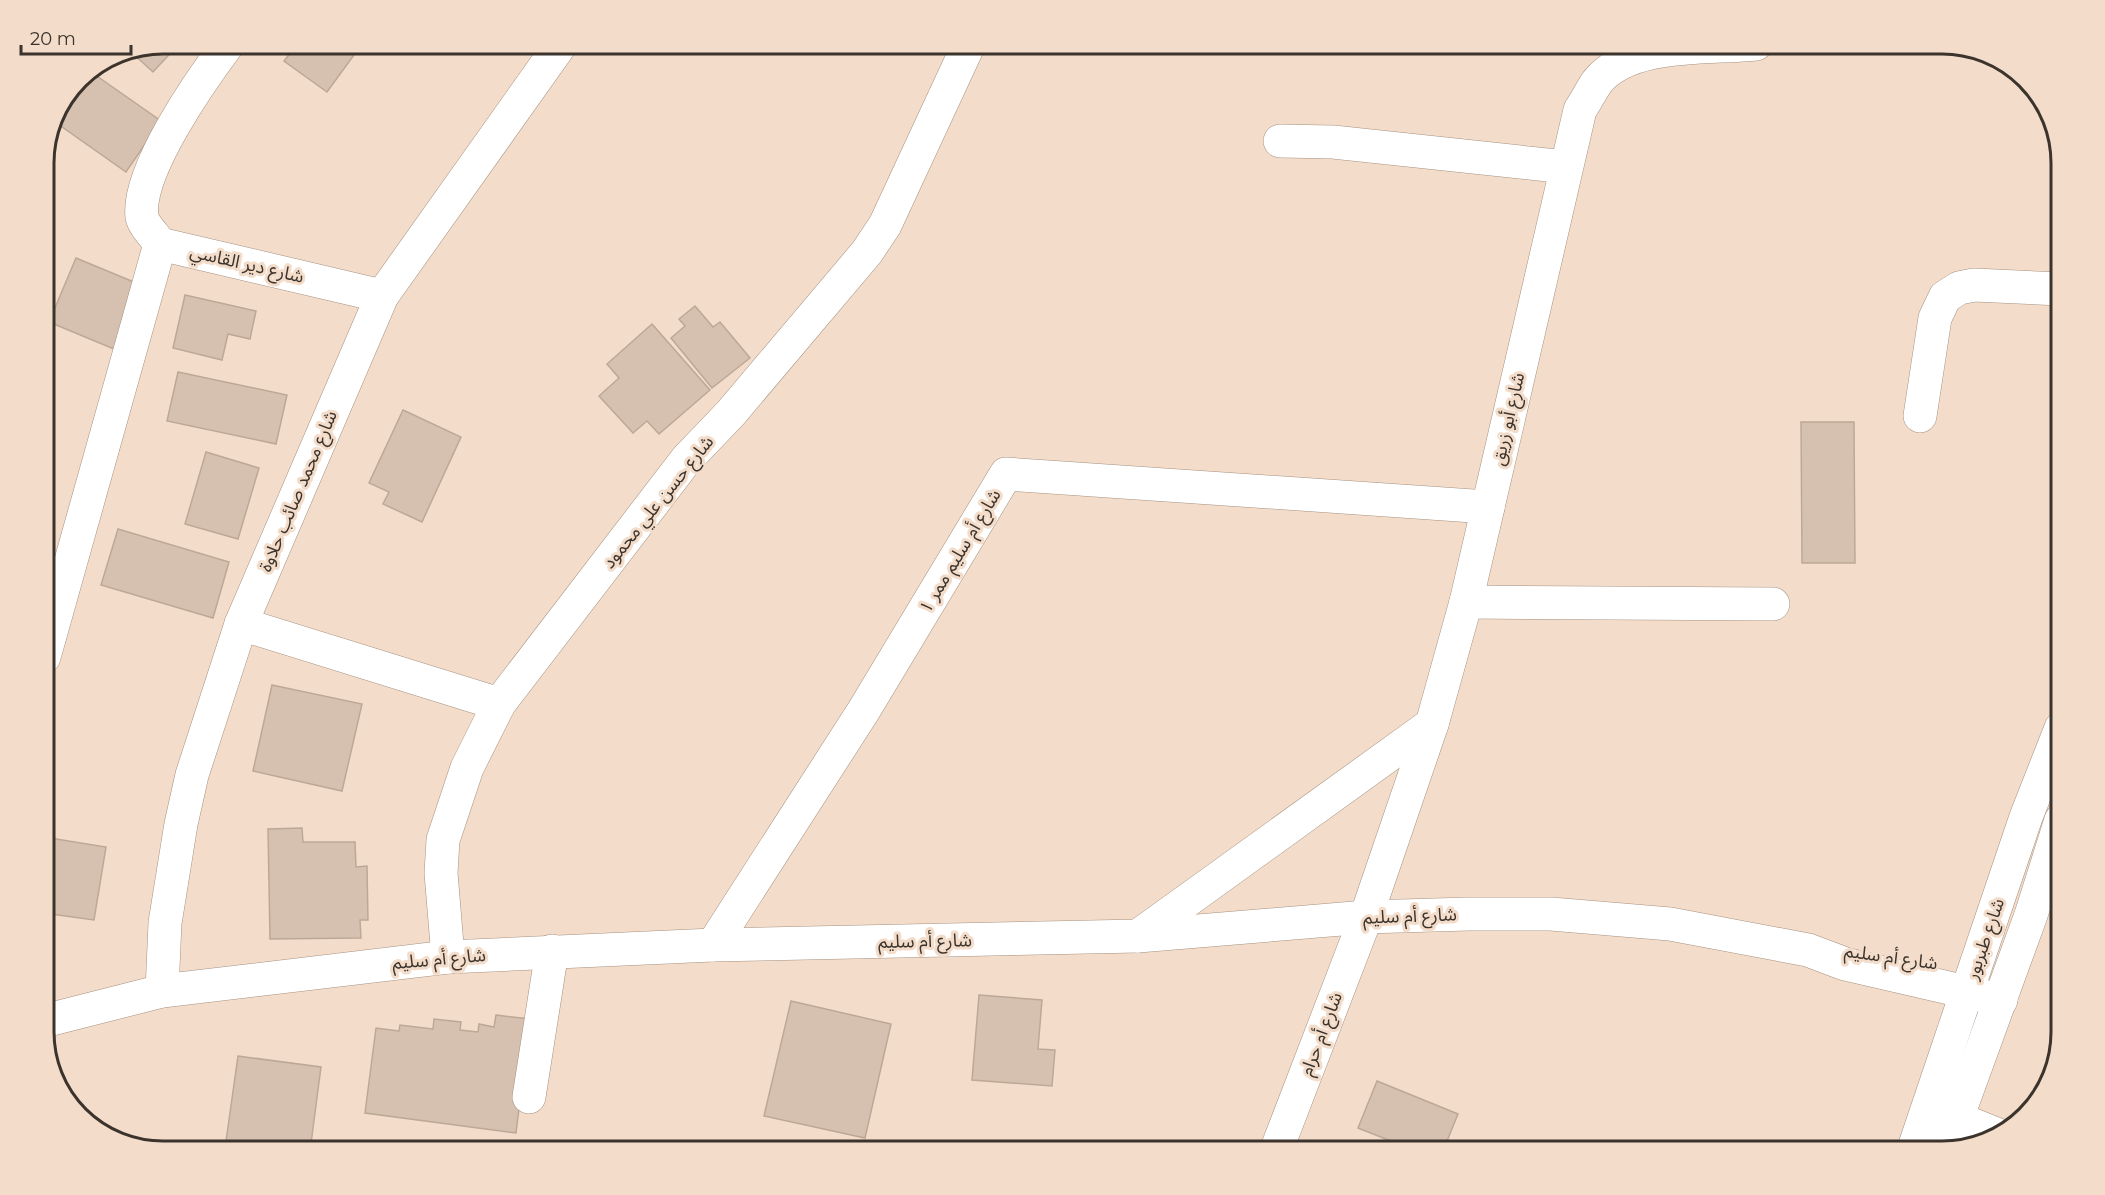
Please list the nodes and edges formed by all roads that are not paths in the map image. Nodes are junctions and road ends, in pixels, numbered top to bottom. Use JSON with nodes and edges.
{"nodes":[{"id":1,"x":221,"y":54,"type":"edge"},
{"id":2,"x":554,"y":54,"type":"edge"},
{"id":3,"x":964,"y":54,"type":"edge"},
{"id":4,"x":1649,"y":54,"type":"edge"},
{"id":5,"x":1280,"y":141,"type":"dead end"},
{"id":6,"x":1566,"y":167,"type":"junction"},
{"id":7,"x":160,"y":244,"type":"junction"},
{"id":8,"x":2051,"y":289,"type":"edge"},
{"id":9,"x":382,"y":296,"type":"junction"},
{"id":10,"x":1920,"y":416,"type":"dead end"},
{"id":11,"x":1488,"y":507,"type":"junction"},
{"id":12,"x":1466,"y":602,"type":"junction"},
{"id":13,"x":1773,"y":604,"type":"dead end"},
{"id":14,"x":54,"y":621,"type":"edge"},
{"id":15,"x":241,"y":624,"type":"junction"},
{"id":16,"x":499,"y":704,"type":"junction"},
{"id":17,"x":1432,"y":724,"type":"junction"},
{"id":18,"x":2051,"y":753,"type":"edge"},
{"id":19,"x":2051,"y":850,"type":"edge"},
{"id":20,"x":1366,"y":917,"type":"junction"},
{"id":21,"x":1138,"y":936,"type":"junction"},
{"id":22,"x":713,"y":945,"type":"junction"},
{"id":23,"x":552,"y":951,"type":"junction"},
{"id":24,"x":448,"y":957,"type":"junction"},
{"id":25,"x":1971,"y":981,"type":"junction"},
{"id":26,"x":2005,"y":988,"type":"junction"},
{"id":27,"x":162,"y":991,"type":"junction"},
{"id":28,"x":54,"y":1018,"type":"edge"},
{"id":29,"x":530,"y":1097,"type":"dead end"},
{"id":30,"x":1944,"y":1112,"type":"junction"},
{"id":31,"x":1988,"y":1131,"type":"edge"},
{"id":32,"x":1280,"y":1141,"type":"edge"},
{"id":33,"x":1935,"y":1141,"type":"edge"}],
"edges":[{"from":1,"to":7,"type":"street"},
{"from":2,"to":9,"type":"street","name":"شارع محمد صائب حلاوة"},
{"from":3,"to":16,"type":"street","name":"شارع حسن علي محمود"},
{"from":4,"to":6,"type":"street","name":"شارع أبو زريق"},
{"from":5,"to":6,"type":"street"},
{"from":6,"to":11,"type":"street","name":"شارع أبو زريق"},
{"from":7,"to":9,"type":"street","name":"شارع دير القاسي"},
{"from":7,"to":14,"type":"street"},
{"from":8,"to":10,"type":"street"},
{"from":9,"to":15,"type":"street","name":"شارع محمد صائب حلاوة"},
{"from":11,"to":12,"type":"street","name":"شارع أبو زريق"},
{"from":11,"to":22,"type":"street","name":"شارع أم سليم ممر ١"},
{"from":12,"to":13,"type":"street"},
{"from":12,"to":17,"type":"street","name":"شارع أبو زريق"},
{"from":15,"to":16,"type":"street"},
{"from":15,"to":27,"type":"street","name":"شارع محمد صائب حلاوة"},
{"from":16,"to":24,"type":"street","name":"شارع حسن علي محمود"},
{"from":17,"to":20,"type":"street","name":"شارع أبو زريق"},
{"from":17,"to":21,"type":"street"},
{"from":18,"to":25,"type":"street","name":"شارع طبربور"},
{"from":19,"to":26,"type":"street","name":"شارع طبربور"},
{"from":20,"to":21,"type":"street","name":"شارع أم سليم"},
{"from":20,"to":25,"type":"street","name":"شارع أم سليم"},
{"from":20,"to":32,"type":"street","name":"شارع أم حرام"},
{"from":21,"to":22,"type":"street","name":"شارع أم سليم"},
{"from":22,"to":23,"type":"street","name":"شارع أم سليم"},
{"from":23,"to":24,"type":"street","name":"شارع أم سليم"},
{"from":23,"to":29,"type":"street"},
{"from":24,"to":27,"type":"street","name":"شارع أم سليم"},
{"from":25,"to":26,"type":"street","name":"شارع أم سليم"},
{"from":25,"to":30,"type":"street","name":"شارع طبربور"},
{"from":26,"to":30,"type":"street","name":"شارع طبربور"},
{"from":27,"to":28,"type":"street","name":"شارع أم سليم"},
{"from":30,"to":31,"type":"street"},
{"from":30,"to":33,"type":"street","name":"شارع طبربور"}]}
